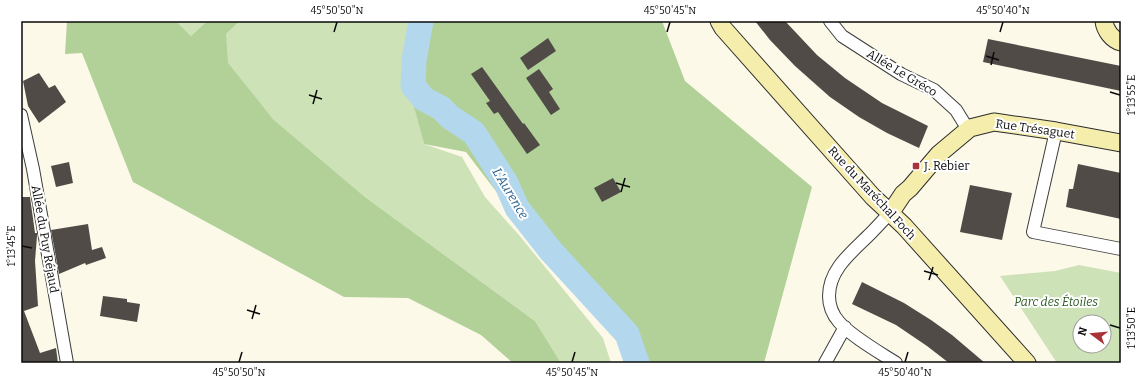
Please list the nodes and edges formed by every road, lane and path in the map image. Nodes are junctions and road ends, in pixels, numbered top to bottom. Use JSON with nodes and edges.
{"nodes":[{"id":1,"x":719,"y":21,"type":"edge"},
{"id":2,"x":830,"y":21,"type":"edge"},
{"id":3,"x":1104,"y":21,"type":"edge"},
{"id":4,"x":1121,"y":42,"type":"edge"},
{"id":5,"x":21,"y":115,"type":"edge"},
{"id":6,"x":970,"y":128,"type":"junction"},
{"id":7,"x":1056,"y":131,"type":"junction"},
{"id":8,"x":1121,"y":144,"type":"edge"},
{"id":9,"x":891,"y":212,"type":"junction"},
{"id":10,"x":1121,"y":249,"type":"edge"},
{"id":11,"x":845,"y":327,"type":"junction"},
{"id":12,"x":66,"y":363,"type":"edge"},
{"id":13,"x":825,"y":363,"type":"edge"},
{"id":14,"x":896,"y":363,"type":"edge"},
{"id":15,"x":1027,"y":363,"type":"edge"}],
"edges":[{"from":1,"to":9,"type":"street","name":"Rue du Maréchal Foch"},
{"from":2,"to":6,"type":"street","name":"Allée Le Gréco"},
{"from":3,"to":4,"type":"street"},
{"from":5,"to":12,"type":"street","name":"Allée du Puy Réjaud"},
{"from":6,"to":7,"type":"street","name":"Rue Trésaguet"},
{"from":6,"to":9,"type":"street","name":"Rue Trésaguet"},
{"from":7,"to":8,"type":"street","name":"Rue Trésaguet"},
{"from":7,"to":10,"type":"street"},
{"from":9,"to":11,"type":"street"},
{"from":9,"to":15,"type":"street","name":"Rue du Maréchal Foch"},
{"from":11,"to":13,"type":"street"},
{"from":11,"to":14,"type":"street"}]}
